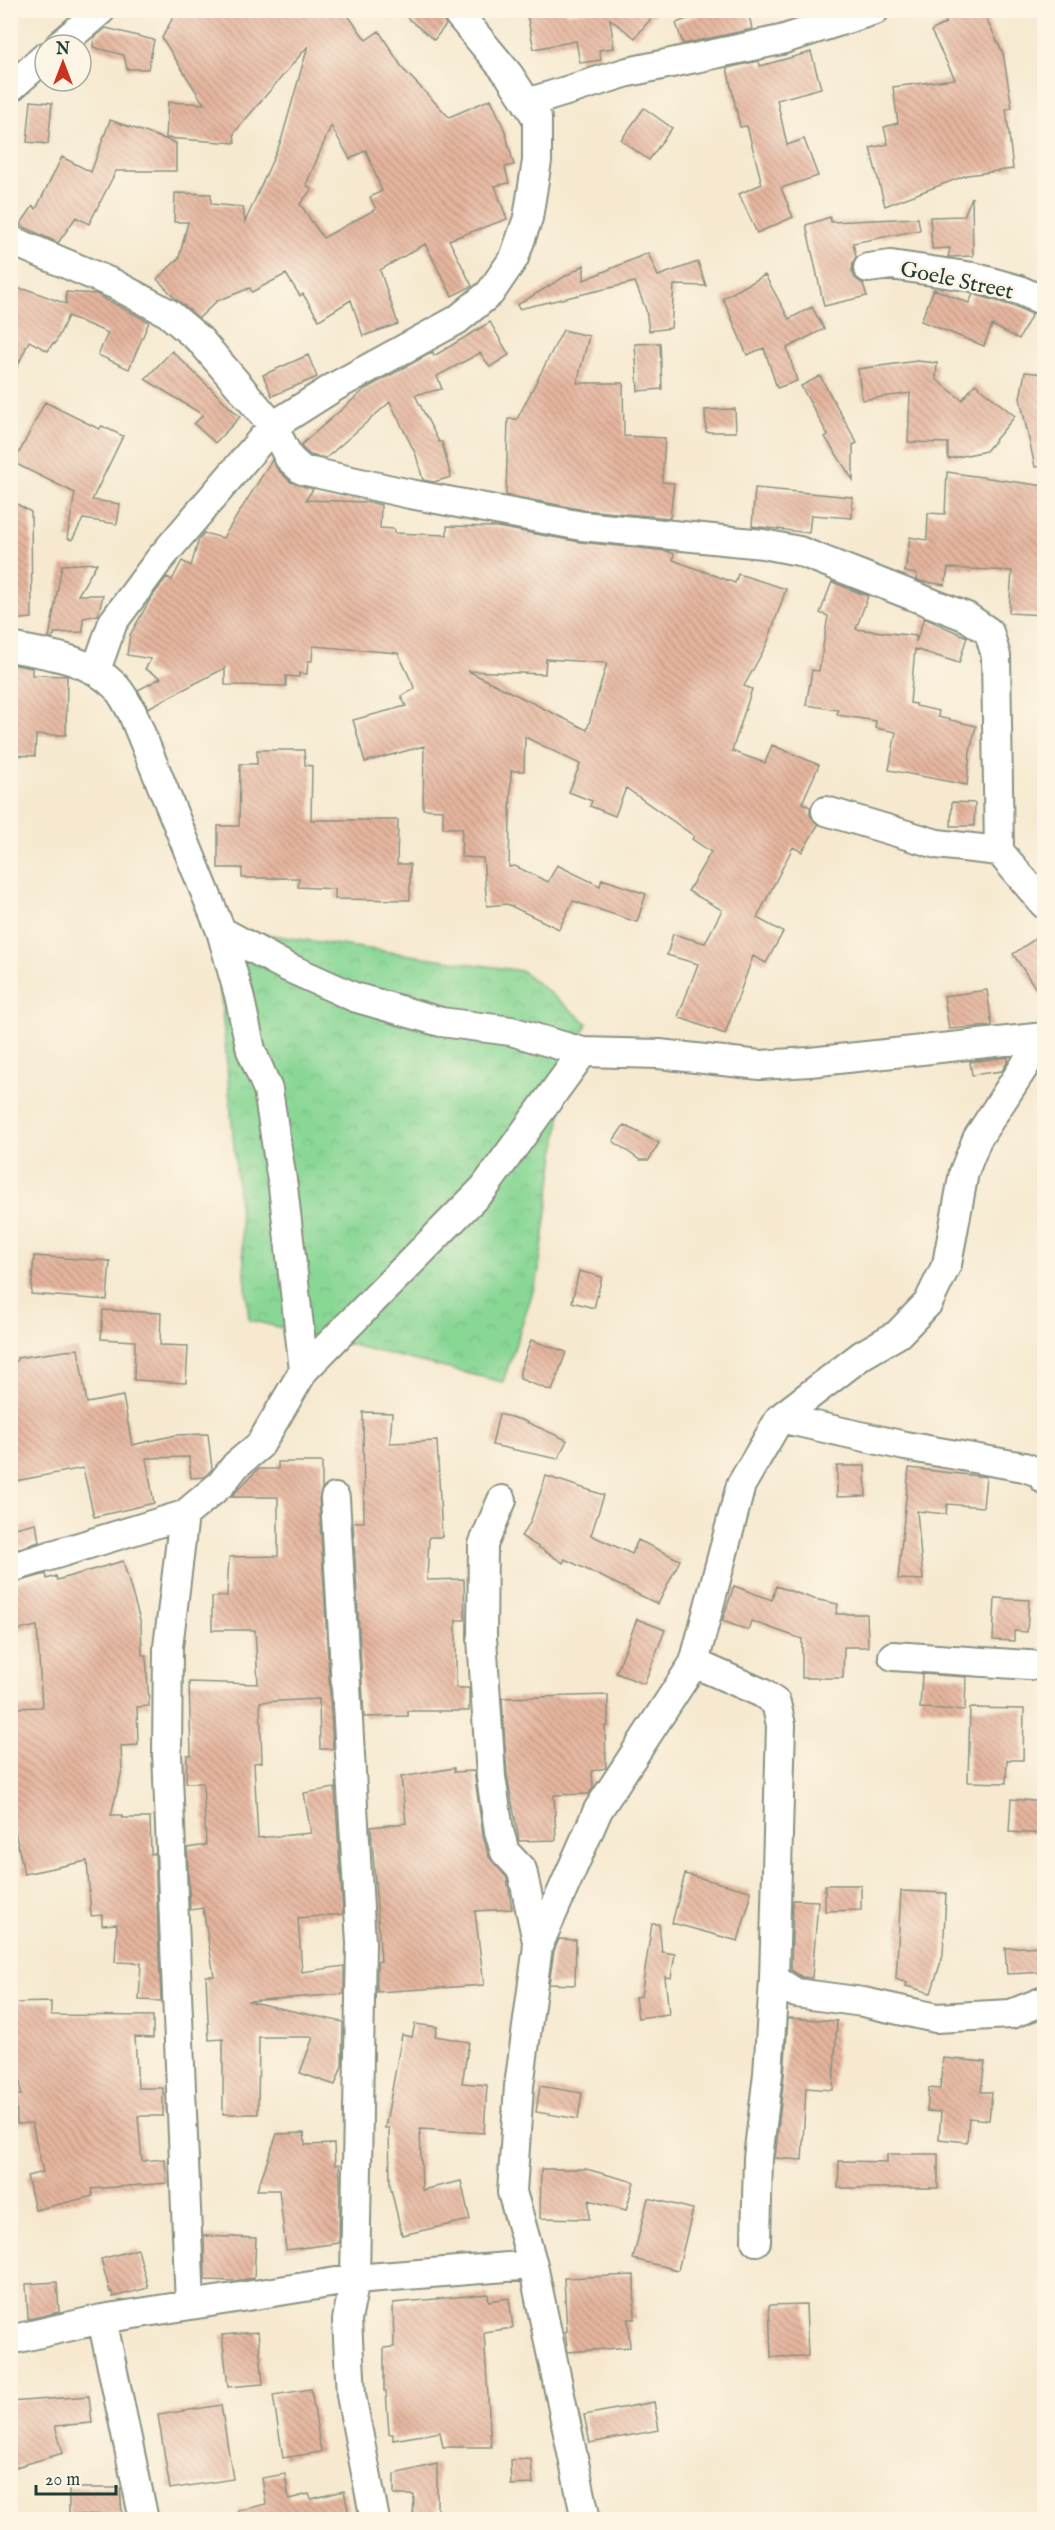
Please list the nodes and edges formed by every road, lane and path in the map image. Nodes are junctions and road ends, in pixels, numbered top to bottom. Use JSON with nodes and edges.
{"nodes":[{"id":1,"x":101,"y":10,"type":"edge"},
{"id":2,"x":455,"y":10,"type":"edge"},
{"id":3,"x":875,"y":10,"type":"edge"},
{"id":4,"x":74,"y":33,"type":"edge"},
{"id":5,"x":33,"y":68,"type":"edge"},
{"id":6,"x":10,"y":88,"type":"edge"},
{"id":7,"x":527,"y":103,"type":"junction"},
{"id":8,"x":10,"y":240,"type":"edge"},
{"id":9,"x":868,"y":268,"type":"dead end"},
{"id":10,"x":1044,"y":301,"type":"edge"},
{"id":11,"x":273,"y":426,"type":"junction"},
{"id":12,"x":10,"y":647,"type":"edge"},
{"id":13,"x":96,"y":670,"type":"junction"},
{"id":14,"x":826,"y":811,"type":"dead end"},
{"id":15,"x":999,"y":851,"type":"junction"},
{"id":16,"x":1044,"y":904,"type":"edge"},
{"id":17,"x":221,"y":931,"type":"junction"},
{"id":18,"x":1044,"y":1037,"type":"edge"},
{"id":19,"x":583,"y":1052,"type":"junction"},
{"id":20,"x":304,"y":1370,"type":"junction"},
{"id":21,"x":780,"y":1418,"type":"junction"},
{"id":22,"x":1044,"y":1479,"type":"edge"},
{"id":23,"x":335,"y":1498,"type":"dead end"},
{"id":24,"x":502,"y":1500,"type":"dead end"},
{"id":25,"x":183,"y":1515,"type":"junction"},
{"id":26,"x":10,"y":1568,"type":"edge"},
{"id":27,"x":893,"y":1656,"type":"dead end"},
{"id":28,"x":694,"y":1663,"type":"junction"},
{"id":29,"x":1044,"y":1666,"type":"edge"},
{"id":30,"x":538,"y":1946,"type":"junction"},
{"id":31,"x":774,"y":1979,"type":"junction"},
{"id":32,"x":1044,"y":2001,"type":"edge"},
{"id":33,"x":756,"y":2241,"type":"dead end"},
{"id":34,"x":533,"y":2265,"type":"junction"},
{"id":35,"x":355,"y":2279,"type":"junction"},
{"id":36,"x":190,"y":2305,"type":"junction"},
{"id":37,"x":102,"y":2319,"type":"junction"},
{"id":38,"x":10,"y":2340,"type":"edge"},
{"id":39,"x":144,"y":2520,"type":"edge"},
{"id":40,"x":375,"y":2520,"type":"edge"},
{"id":41,"x":586,"y":2520,"type":"edge"}],
"edges":[{"from":1,"to":4,"type":"street"},
{"from":2,"to":7,"type":"street"},
{"from":3,"to":7,"type":"street"},
{"from":5,"to":6,"type":"street"},
{"from":7,"to":11,"type":"street"},
{"from":8,"to":11,"type":"street"},
{"from":9,"to":10,"type":"street","name":"Goele Street"},
{"from":11,"to":13,"type":"street"},
{"from":11,"to":15,"type":"street"},
{"from":12,"to":13,"type":"street"},
{"from":13,"to":17,"type":"street"},
{"from":14,"to":15,"type":"street"},
{"from":15,"to":16,"type":"street"},
{"from":17,"to":19,"type":"street"},
{"from":17,"to":20,"type":"street"},
{"from":18,"to":19,"type":"street"},
{"from":18,"to":21,"type":"street"},
{"from":19,"to":20,"type":"street"},
{"from":20,"to":25,"type":"street"},
{"from":21,"to":22,"type":"street"},
{"from":21,"to":28,"type":"street"},
{"from":23,"to":35,"type":"street"},
{"from":24,"to":30,"type":"street"},
{"from":25,"to":26,"type":"street"},
{"from":25,"to":36,"type":"street"},
{"from":27,"to":29,"type":"street"},
{"from":28,"to":30,"type":"street"},
{"from":28,"to":31,"type":"street"},
{"from":30,"to":34,"type":"street"},
{"from":31,"to":32,"type":"street"},
{"from":31,"to":33,"type":"street"},
{"from":34,"to":35,"type":"street"},
{"from":34,"to":41,"type":"street"},
{"from":35,"to":36,"type":"street"},
{"from":35,"to":40,"type":"street"},
{"from":36,"to":37,"type":"street"},
{"from":37,"to":38,"type":"street"},
{"from":37,"to":39,"type":"street"}]}
